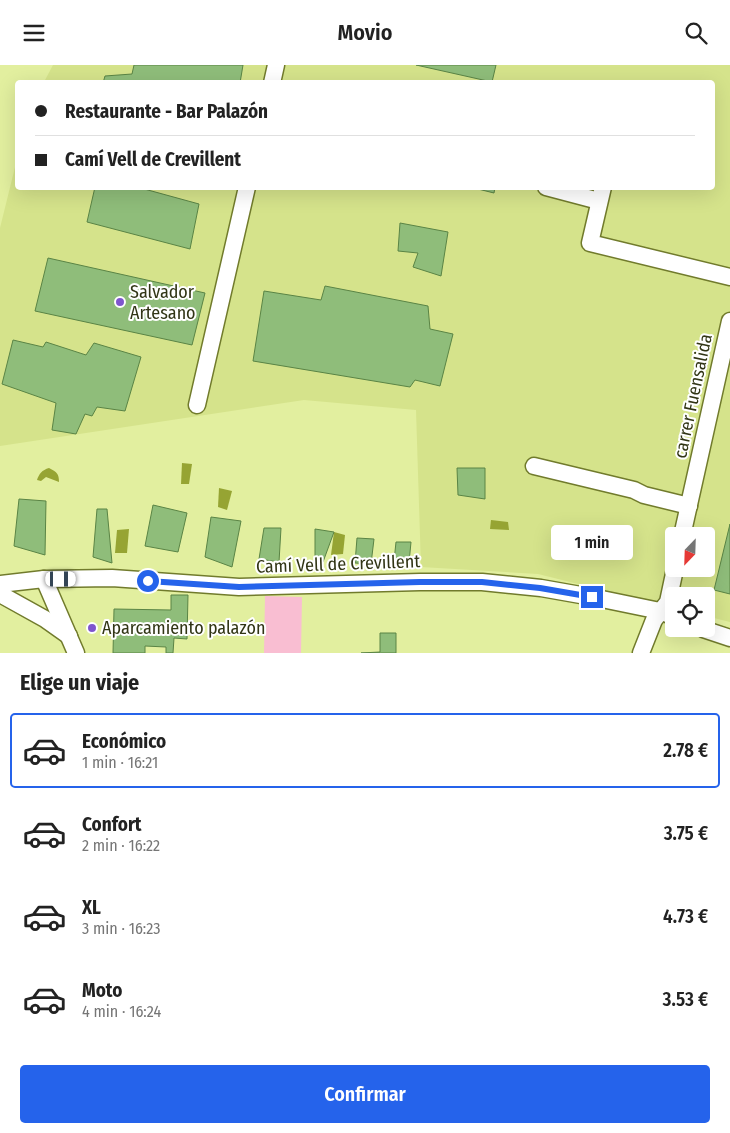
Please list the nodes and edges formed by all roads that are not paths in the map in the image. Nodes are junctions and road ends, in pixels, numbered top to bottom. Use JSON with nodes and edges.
{"nodes":[{"id":1,"x":276,"y":65,"type":"edge"},
{"id":2,"x":273,"y":80,"type":"edge"},
{"id":3,"x":246,"y":190,"type":"edge"},
{"id":4,"x":570,"y":190,"type":"edge"},
{"id":5,"x":601,"y":194,"type":"edge"},
{"id":6,"x":730,"y":277,"type":"edge"},
{"id":7,"x":730,"y":321,"type":"edge"},
{"id":8,"x":197,"y":405,"type":"dead end"},
{"id":9,"x":534,"y":466,"type":"dead end"},
{"id":10,"x":695,"y":480,"type":"junction"},
{"id":11,"x":634,"y":490,"type":"junction"},
{"id":12,"x":689,"y":506,"type":"junction"},
{"id":13,"x":684,"y":527,"type":"edge"},
{"id":14,"x":0,"y":584,"type":"edge"},
{"id":15,"x":47,"y":586,"type":"junction"},
{"id":16,"x":0,"y":594,"type":"edge"},
{"id":17,"x":19,"y":604,"type":"junction"},
{"id":18,"x":665,"y":614,"type":"edge"},
{"id":19,"x":665,"y":615,"type":"edge"},
{"id":20,"x":715,"y":633,"type":"edge"},
{"id":21,"x":69,"y":636,"type":"junction"},
{"id":22,"x":730,"y":638,"type":"edge"},
{"id":23,"x":76,"y":653,"type":"edge"},
{"id":24,"x":641,"y":653,"type":"edge"}],
"edges":[{"from":1,"to":2,"type":"street"},
{"from":3,"to":8,"type":"street"},
{"from":4,"to":5,"type":"street"},
{"from":5,"to":6,"type":"street"},
{"from":7,"to":10,"type":"street","name":"carrer Fuensalida"},
{"from":9,"to":11,"type":"street","name":"carrer Fuensalida"},
{"from":10,"to":11,"type":"street","name":"carrer Fuensalida"},
{"from":10,"to":12,"type":"street","name":"carrer Fuensalida"},
{"from":11,"to":12,"type":"street","name":"carrer Fuensalida"},
{"from":12,"to":13,"type":"street","name":"carrer Fuensalida"},
{"from":14,"to":15,"type":"street","name":"Camí Vell de Crevillent"},
{"from":15,"to":17,"type":"street"},
{"from":15,"to":18,"type":"street","name":"Camí Vell de Crevillent"},
{"from":15,"to":21,"type":"street"},
{"from":16,"to":17,"type":"street"},
{"from":17,"to":21,"type":"street"},
{"from":19,"to":24,"type":"street"},
{"from":20,"to":22,"type":"street"},
{"from":21,"to":23,"type":"street"}]}
